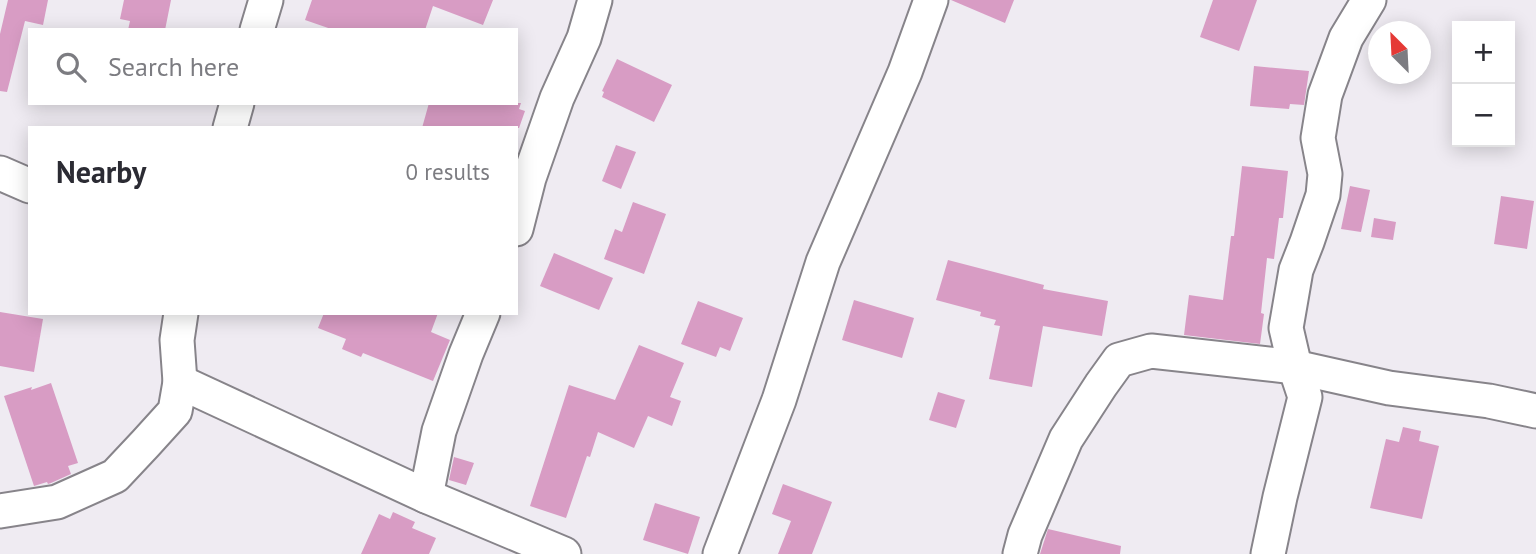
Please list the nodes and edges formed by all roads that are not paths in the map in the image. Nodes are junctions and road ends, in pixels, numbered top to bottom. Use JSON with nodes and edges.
{"nodes":[{"id":1,"x":266,"y":0,"type":"edge"},
{"id":2,"x":595,"y":0,"type":"edge"},
{"id":3,"x":931,"y":0,"type":"edge"},
{"id":4,"x":1368,"y":0,"type":"edge"},
{"id":5,"x":258,"y":28,"type":"edge"},
{"id":6,"x":236,"y":105,"type":"edge"},
{"id":7,"x":231,"y":126,"type":"edge"},
{"id":8,"x":0,"y":173,"type":"edge"},
{"id":9,"x":28,"y":185,"type":"edge"},
{"id":10,"x":518,"y":224,"type":"edge"},
{"id":11,"x":181,"y":315,"type":"edge"},
{"id":12,"x":482,"y":315,"type":"edge"},
{"id":13,"x":1295,"y":367,"type":"junction"},
{"id":14,"x":180,"y":382,"type":"junction"},
{"id":15,"x":1536,"y":411,"type":"edge"},
{"id":16,"x":426,"y":496,"type":"junction"},
{"id":17,"x":0,"y":511,"type":"edge"},
{"id":18,"x":564,"y":554,"type":"edge"},
{"id":19,"x":720,"y":554,"type":"edge"},
{"id":20,"x":1020,"y":554,"type":"edge"},
{"id":21,"x":1268,"y":554,"type":"edge"}],
"edges":[{"from":1,"to":5,"type":"street"},
{"from":2,"to":10,"type":"street"},
{"from":3,"to":19,"type":"street"},
{"from":4,"to":13,"type":"street"},
{"from":6,"to":7,"type":"street"},
{"from":8,"to":9,"type":"street"},
{"from":11,"to":14,"type":"street"},
{"from":12,"to":16,"type":"street"},
{"from":13,"to":15,"type":"street"},
{"from":13,"to":20,"type":"street"},
{"from":13,"to":21,"type":"street"},
{"from":14,"to":16,"type":"street"},
{"from":14,"to":17,"type":"street"},
{"from":16,"to":18,"type":"street"}]}
